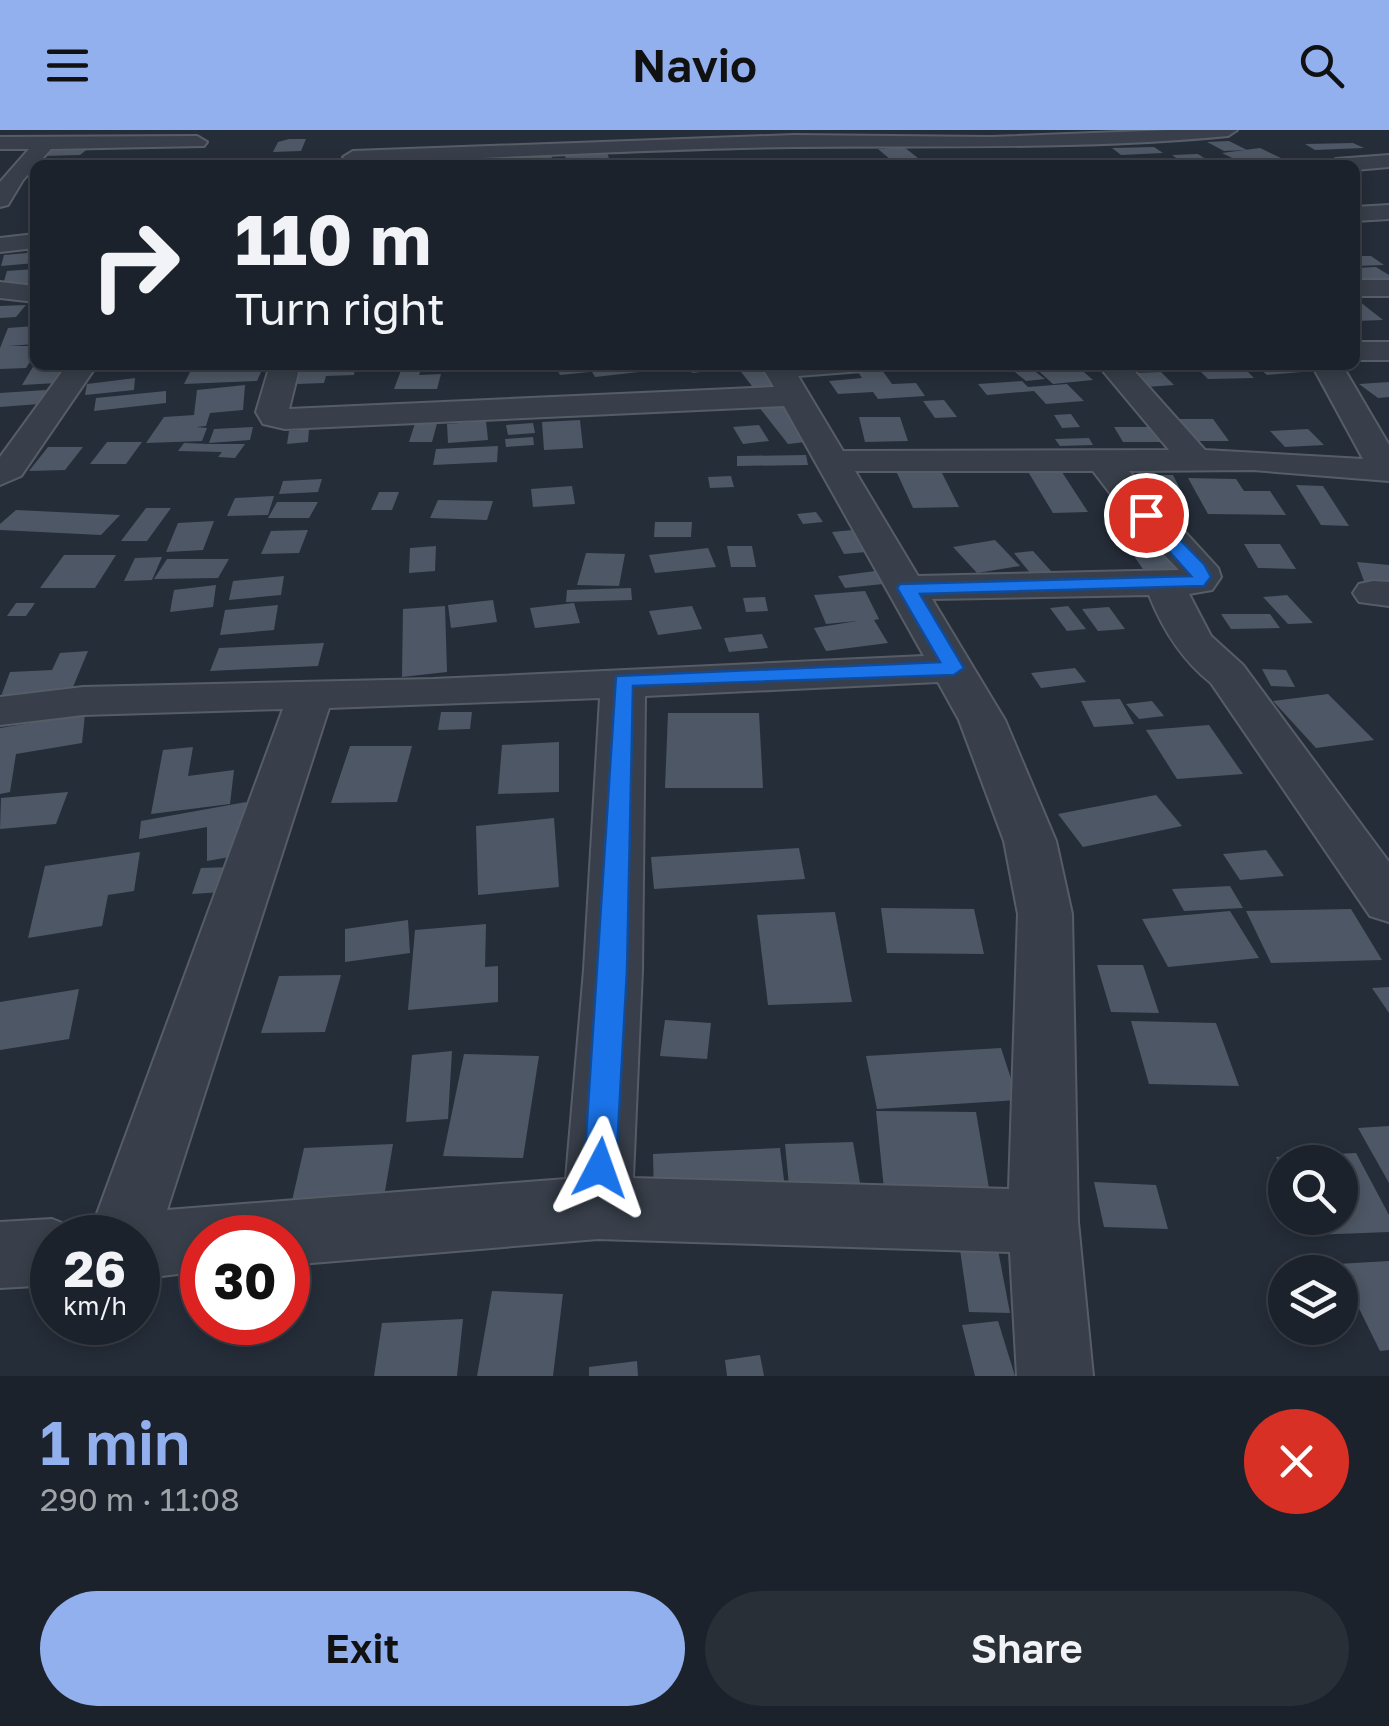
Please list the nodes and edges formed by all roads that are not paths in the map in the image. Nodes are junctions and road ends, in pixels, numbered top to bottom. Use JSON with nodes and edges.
{"nodes":[{"id":1,"x":362,"y":130,"type":"edge"},
{"id":2,"x":1228,"y":130,"type":"edge"},
{"id":3,"x":1184,"y":132,"type":"edge"},
{"id":4,"x":788,"y":135,"type":"edge"},
{"id":5,"x":657,"y":137,"type":"edge"},
{"id":6,"x":46,"y":142,"type":"junction"},
{"id":7,"x":0,"y":143,"type":"edge"},
{"id":8,"x":181,"y":160,"type":"edge"},
{"id":9,"x":350,"y":160,"type":"edge"},
{"id":10,"x":363,"y":160,"type":"edge"},
{"id":11,"x":671,"y":160,"type":"edge"},
{"id":12,"x":1389,"y":161,"type":"edge"},
{"id":13,"x":1360,"y":163,"type":"edge"},
{"id":14,"x":30,"y":200,"type":"edge"},
{"id":15,"x":0,"y":201,"type":"edge"},
{"id":16,"x":1389,"y":212,"type":"edge"},
{"id":17,"x":1360,"y":214,"type":"edge"},
{"id":18,"x":30,"y":242,"type":"edge"},
{"id":19,"x":0,"y":245,"type":"edge"},
{"id":20,"x":1360,"y":288,"type":"edge"},
{"id":21,"x":1389,"y":288,"type":"edge"},
{"id":22,"x":0,"y":290,"type":"edge"},
{"id":23,"x":30,"y":293,"type":"edge"},
{"id":24,"x":1389,"y":351,"type":"edge"},
{"id":25,"x":1360,"y":352,"type":"edge"},
{"id":26,"x":78,"y":370,"type":"edge"},
{"id":27,"x":284,"y":370,"type":"edge"},
{"id":28,"x":821,"y":370,"type":"edge"},
{"id":29,"x":1117,"y":370,"type":"edge"},
{"id":30,"x":1330,"y":370,"type":"edge"},
{"id":31,"x":785,"y":376,"type":"edge"},
{"id":32,"x":1196,"y":461,"type":"junction"},
{"id":33,"x":831,"y":462,"type":"junction"},
{"id":34,"x":1104,"y":462,"type":"junction"},
{"id":35,"x":1388,"y":471,"type":"edge"},
{"id":36,"x":0,"y":475,"type":"edge"},
{"id":37,"x":1165,"y":586,"type":"junction"},
{"id":38,"x":907,"y":588,"type":"junction"},
{"id":39,"x":954,"y":668,"type":"junction"},
{"id":40,"x":623,"y":680,"type":"junction"},
{"id":41,"x":311,"y":695,"type":"junction"},
{"id":42,"x":0,"y":712,"type":"edge"},
{"id":43,"x":1389,"y":902,"type":"edge"},
{"id":44,"x":598,"y":1208,"type":"junction"},
{"id":45,"x":132,"y":1215,"type":"edge"},
{"id":46,"x":1042,"y":1222,"type":"junction"},
{"id":47,"x":310,"y":1231,"type":"edge"},
{"id":48,"x":30,"y":1253,"type":"edge"},
{"id":49,"x":0,"y":1255,"type":"edge"},
{"id":50,"x":1055,"y":1376,"type":"edge"}],
"edges":[{"from":1,"to":9,"type":"street"},
{"from":2,"to":3,"type":"street"},
{"from":3,"to":4,"type":"street"},
{"from":4,"to":5,"type":"street"},
{"from":5,"to":10,"type":"street"},
{"from":5,"to":11,"type":"street"},
{"from":6,"to":7,"type":"street"},
{"from":6,"to":8,"type":"street"},
{"from":6,"to":15,"type":"street"},
{"from":12,"to":13,"type":"street"},
{"from":14,"to":15,"type":"street"},
{"from":16,"to":17,"type":"street"},
{"from":18,"to":19,"type":"street"},
{"from":20,"to":21,"type":"street"},
{"from":22,"to":23,"type":"street"},
{"from":24,"to":25,"type":"street"},
{"from":26,"to":36,"type":"street"},
{"from":27,"to":31,"type":"street"},
{"from":28,"to":31,"type":"street"},
{"from":29,"to":32,"type":"street"},
{"from":30,"to":35,"type":"street"},
{"from":31,"to":33,"type":"street"},
{"from":32,"to":34,"type":"street"},
{"from":32,"to":35,"type":"street"},
{"from":33,"to":34,"type":"street"},
{"from":33,"to":38,"type":"street"},
{"from":34,"to":37,"type":"street"},
{"from":37,"to":38,"type":"street"},
{"from":37,"to":43,"type":"street"},
{"from":38,"to":39,"type":"street"},
{"from":39,"to":40,"type":"street"},
{"from":39,"to":46,"type":"street"},
{"from":40,"to":41,"type":"street"},
{"from":40,"to":44,"type":"street"},
{"from":41,"to":42,"type":"street"},
{"from":41,"to":45,"type":"street"},
{"from":44,"to":46,"type":"street"},
{"from":44,"to":47,"type":"street"},
{"from":46,"to":50,"type":"street"},
{"from":48,"to":49,"type":"street"}]}
